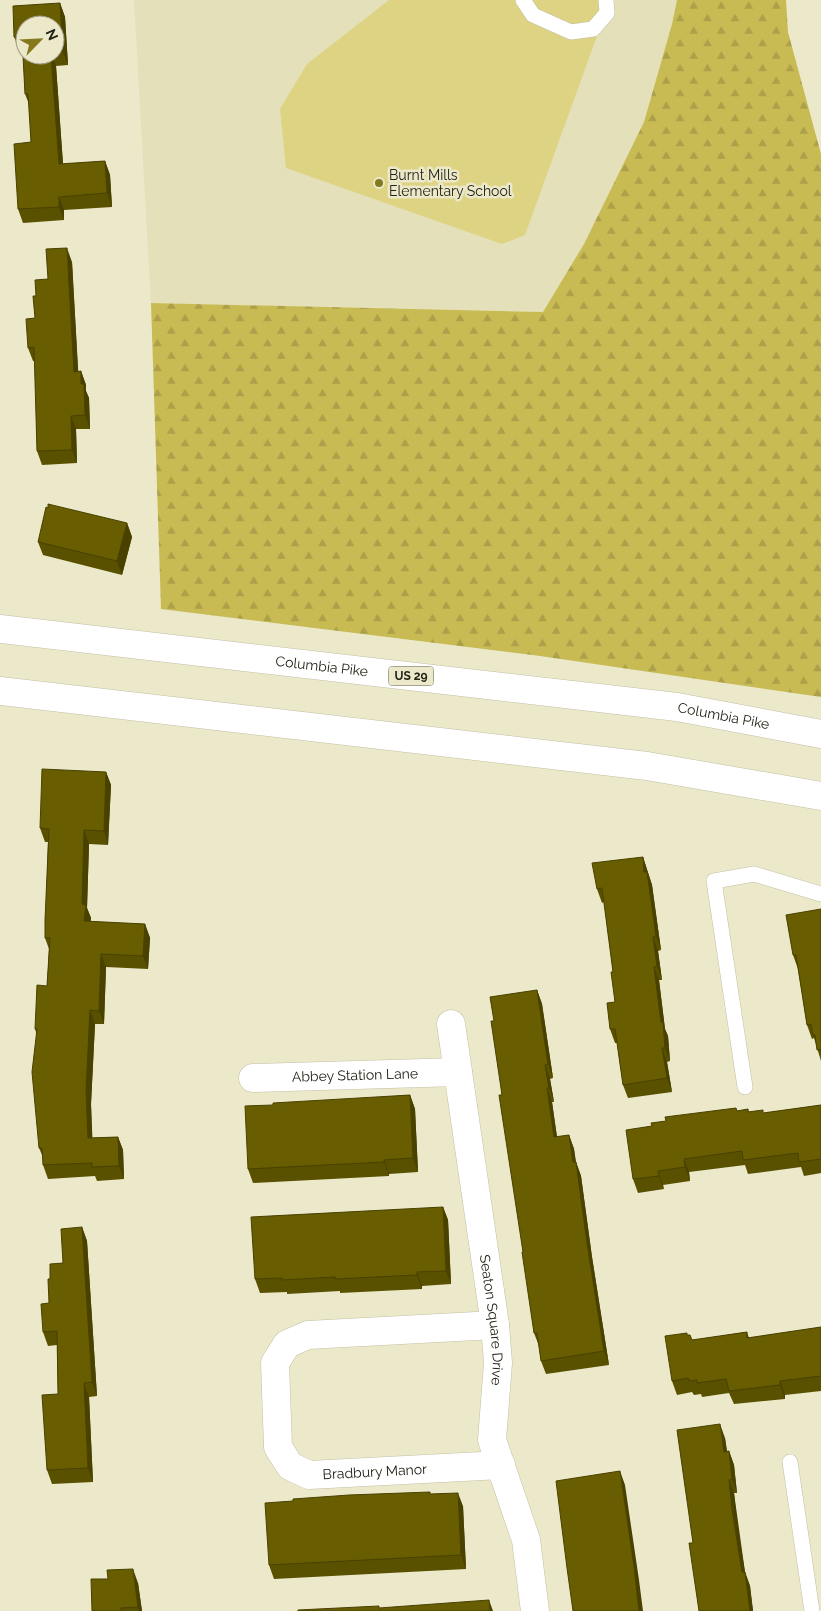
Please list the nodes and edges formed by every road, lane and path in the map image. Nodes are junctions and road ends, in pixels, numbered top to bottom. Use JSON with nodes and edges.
{"nodes":[{"id":1,"x":522,"y":0,"type":"edge"},
{"id":2,"x":606,"y":0,"type":"edge"},
{"id":3,"x":0,"y":629,"type":"edge"},
{"id":4,"x":0,"y":691,"type":"edge"},
{"id":5,"x":821,"y":734,"type":"edge"},
{"id":6,"x":821,"y":796,"type":"edge"},
{"id":7,"x":821,"y":894,"type":"edge"},
{"id":8,"x":451,"y":1024,"type":"dead end"},
{"id":9,"x":458,"y":1072,"type":"junction"},
{"id":10,"x":253,"y":1078,"type":"dead end"},
{"id":11,"x":745,"y":1087,"type":"dead end"},
{"id":12,"x":495,"y":1325,"type":"junction"},
{"id":13,"x":790,"y":1462,"type":"dead end"},
{"id":14,"x":500,"y":1465,"type":"junction"},
{"id":15,"x":536,"y":1611,"type":"edge"},
{"id":16,"x":812,"y":1611,"type":"edge"}],
"edges":[{"from":1,"to":2,"type":"lane"},
{"from":3,"to":5,"type":"main road","name":"Columbia Pike","number":"US 29"},
{"from":4,"to":6,"type":"main road"},
{"from":7,"to":11,"type":"lane"},
{"from":8,"to":9,"type":"main road","name":"Seaton Square Drive"},
{"from":9,"to":10,"type":"main road","name":"Abbey Station Lane"},
{"from":9,"to":12,"type":"main road","name":"Seaton Square Drive"},
{"from":12,"to":14,"type":"main road","name":"Seaton Square Drive"},
{"from":12,"to":14,"type":"main road","name":"Bradbury Manor"},
{"from":13,"to":16,"type":"lane"},
{"from":14,"to":15,"type":"main road","name":"Seaton Square Drive"}]}
